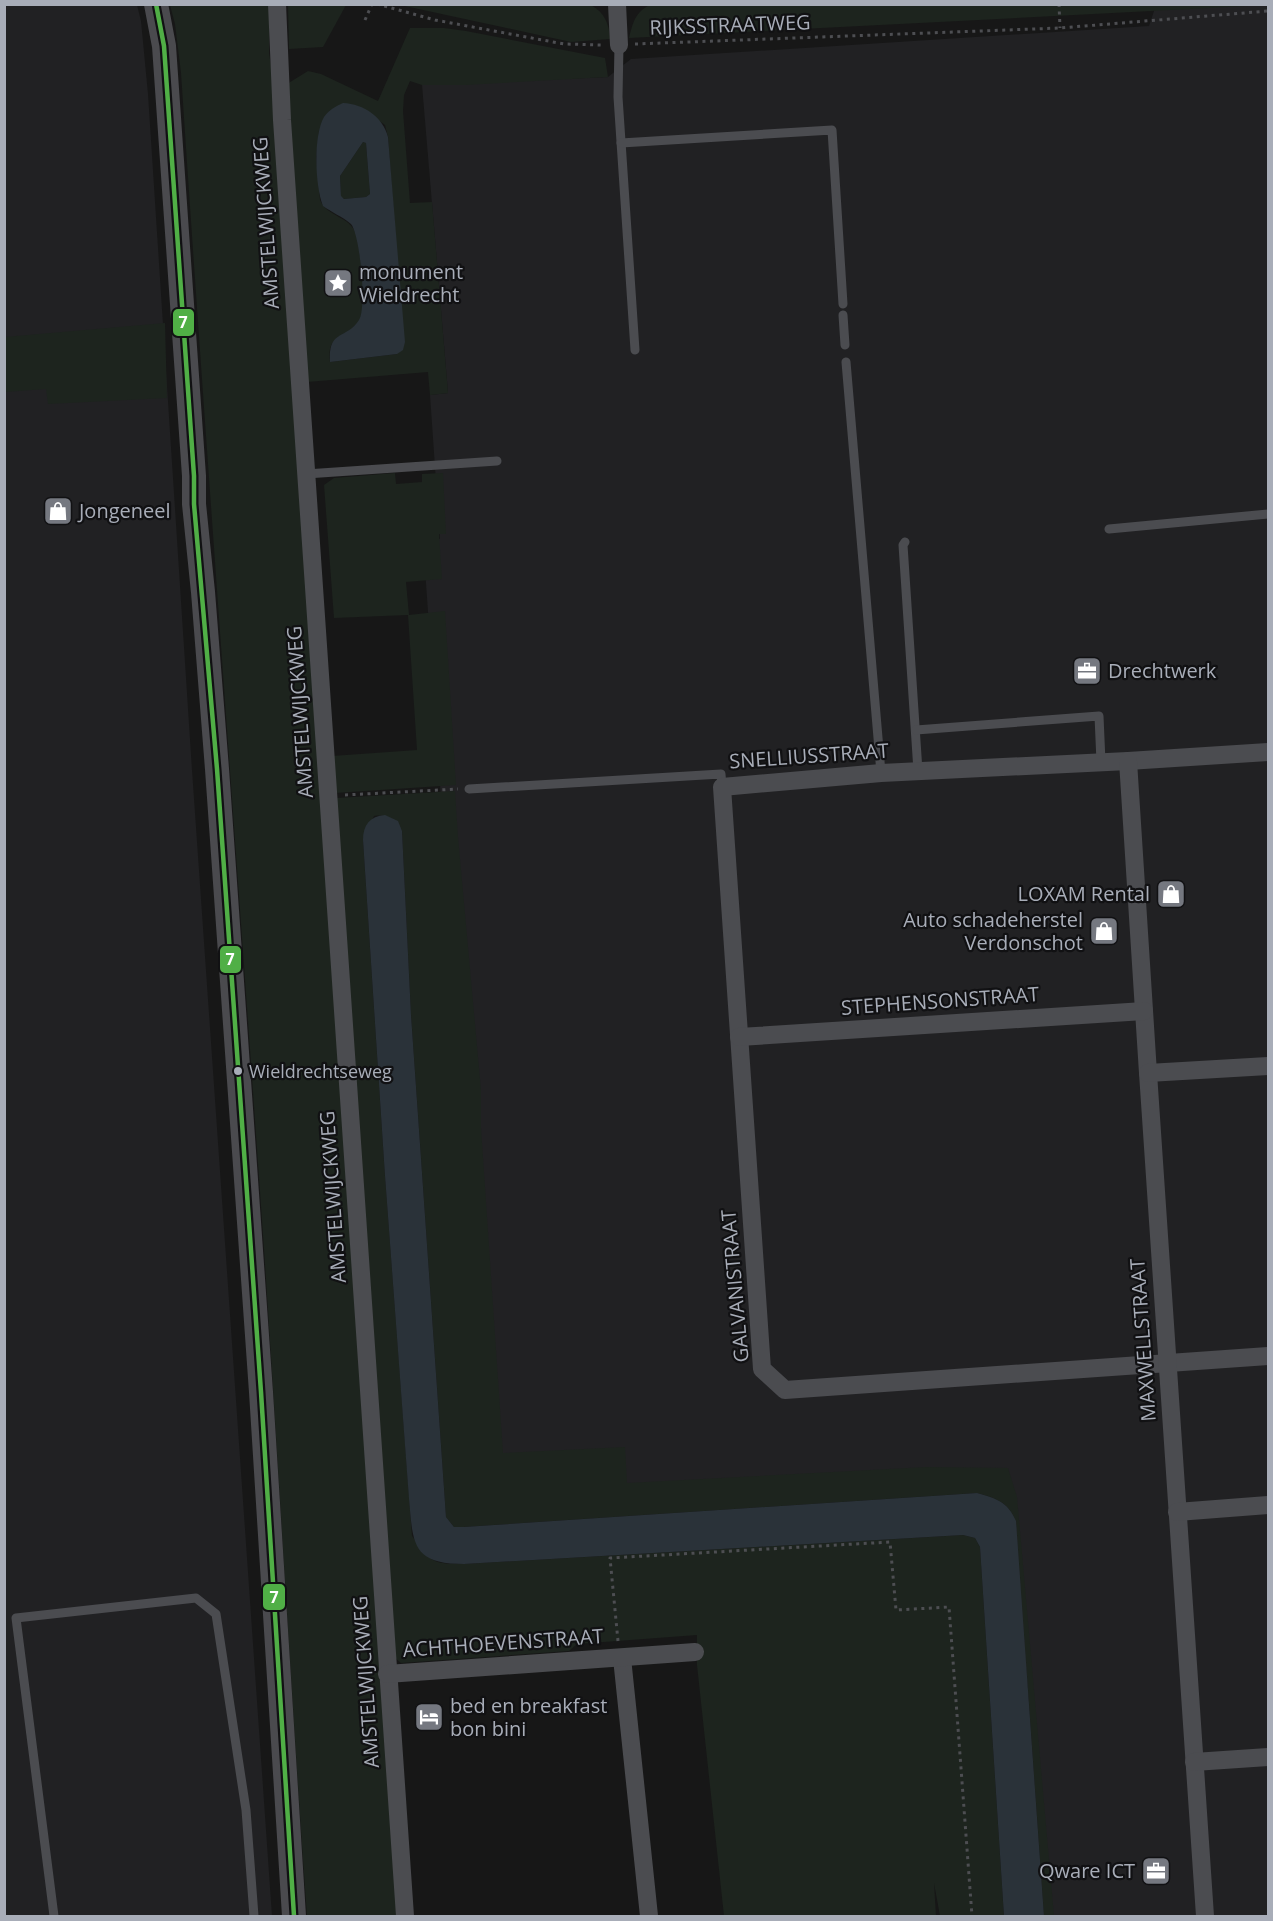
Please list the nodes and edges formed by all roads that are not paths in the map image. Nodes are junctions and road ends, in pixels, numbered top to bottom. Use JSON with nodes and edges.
{"nodes":[{"id":1,"x":156,"y":4,"type":"edge"},
{"id":2,"x":277,"y":4,"type":"edge"},
{"id":3,"x":617,"y":4,"type":"edge"},
{"id":4,"x":620,"y":45,"type":"joint"},
{"id":5,"x":621,"y":143,"type":"junction"},
{"id":6,"x":843,"y":304,"type":"dead end"},
{"id":7,"x":843,"y":315,"type":"dead end"},
{"id":8,"x":845,"y":345,"type":"dead end"},
{"id":9,"x":635,"y":350,"type":"dead end"},
{"id":10,"x":846,"y":362,"type":"dead end"},
{"id":11,"x":497,"y":461,"type":"dead end"},
{"id":12,"x":306,"y":474,"type":"junction"},
{"id":13,"x":1269,"y":514,"type":"edge"},
{"id":14,"x":1109,"y":529,"type":"dead end"},
{"id":15,"x":905,"y":542,"type":"dead end"},
{"id":16,"x":916,"y":730,"type":"junction"},
{"id":17,"x":1269,"y":752,"type":"edge"},
{"id":18,"x":1128,"y":761,"type":"junction"},
{"id":19,"x":1101,"y":762,"type":"junction"},
{"id":20,"x":918,"y":771,"type":"junction"},
{"id":21,"x":881,"y":773,"type":"junction"},
{"id":22,"x":722,"y":787,"type":"junction"},
{"id":23,"x":469,"y":789,"type":"road end"},
{"id":24,"x":1144,"y":1011,"type":"junction"},
{"id":25,"x":739,"y":1037,"type":"junction"},
{"id":26,"x":1269,"y":1066,"type":"edge"},
{"id":27,"x":1148,"y":1073,"type":"junction"},
{"id":28,"x":1269,"y":1356,"type":"edge"},
{"id":29,"x":1168,"y":1362,"type":"junction"},
{"id":30,"x":1269,"y":1506,"type":"edge"},
{"id":31,"x":1177,"y":1512,"type":"junction"},
{"id":32,"x":16,"y":1618,"type":"junction"},
{"id":33,"x":4,"y":1619,"type":"edge"},
{"id":34,"x":695,"y":1652,"type":"dead end"},
{"id":35,"x":622,"y":1658,"type":"junction"},
{"id":36,"x":387,"y":1674,"type":"junction"},
{"id":37,"x":1269,"y":1757,"type":"edge"},
{"id":38,"x":1194,"y":1761,"type":"junction"},
{"id":39,"x":54,"y":1917,"type":"edge"},
{"id":40,"x":254,"y":1917,"type":"edge"},
{"id":41,"x":294,"y":1917,"type":"edge"},
{"id":42,"x":405,"y":1917,"type":"edge"},
{"id":43,"x":649,"y":1917,"type":"edge"},
{"id":44,"x":1206,"y":1917,"type":"edge"}],
"edges":[{"from":1,"to":41,"type":"street"},
{"from":2,"to":12,"type":"street","name":"AMSTELWIJCKWEG"},
{"from":3,"to":4,"type":"street"},
{"from":4,"to":5,"type":"lane"},
{"from":5,"to":6,"type":"lane"},
{"from":5,"to":9,"type":"lane"},
{"from":7,"to":8,"type":"lane"},
{"from":10,"to":21,"type":"lane"},
{"from":11,"to":12,"type":"lane"},
{"from":12,"to":36,"type":"street","name":"AMSTELWIJCKWEG"},
{"from":13,"to":14,"type":"lane"},
{"from":15,"to":16,"type":"lane"},
{"from":16,"to":19,"type":"lane"},
{"from":16,"to":20,"type":"lane"},
{"from":17,"to":18,"type":"street","name":"SNELLIUSSTRAAT"},
{"from":18,"to":19,"type":"street","name":"SNELLIUSSTRAAT"},
{"from":18,"to":24,"type":"street","name":"MAXWELLSTRAAT"},
{"from":19,"to":20,"type":"street","name":"SNELLIUSSTRAAT"},
{"from":20,"to":21,"type":"street","name":"SNELLIUSSTRAAT"},
{"from":21,"to":22,"type":"street","name":"SNELLIUSSTRAAT"},
{"from":22,"to":23,"type":"lane","name":"SNELLIUSSTRAAT"},
{"from":22,"to":25,"type":"street","name":"GALVANISTRAAT"},
{"from":24,"to":25,"type":"street","name":"STEPHENSONSTRAAT"},
{"from":24,"to":27,"type":"street","name":"MAXWELLSTRAAT"},
{"from":25,"to":29,"type":"street","name":"GALVANISTRAAT"},
{"from":26,"to":27,"type":"street"},
{"from":27,"to":29,"type":"street","name":"MAXWELLSTRAAT"},
{"from":28,"to":29,"type":"street","name":"GALVANISTRAAT"},
{"from":29,"to":31,"type":"street","name":"MAXWELLSTRAAT"},
{"from":30,"to":31,"type":"street"},
{"from":31,"to":38,"type":"street","name":"MAXWELLSTRAAT"},
{"from":32,"to":33,"type":"lane"},
{"from":32,"to":39,"type":"lane"},
{"from":32,"to":40,"type":"lane"},
{"from":34,"to":35,"type":"street","name":"ACHTHOEVENSTRAAT"},
{"from":35,"to":36,"type":"street","name":"ACHTHOEVENSTRAAT"},
{"from":35,"to":43,"type":"street"},
{"from":36,"to":42,"type":"street","name":"AMSTELWIJCKWEG"},
{"from":37,"to":38,"type":"street"},
{"from":38,"to":44,"type":"street","name":"MAXWELLSTRAAT"}]}
